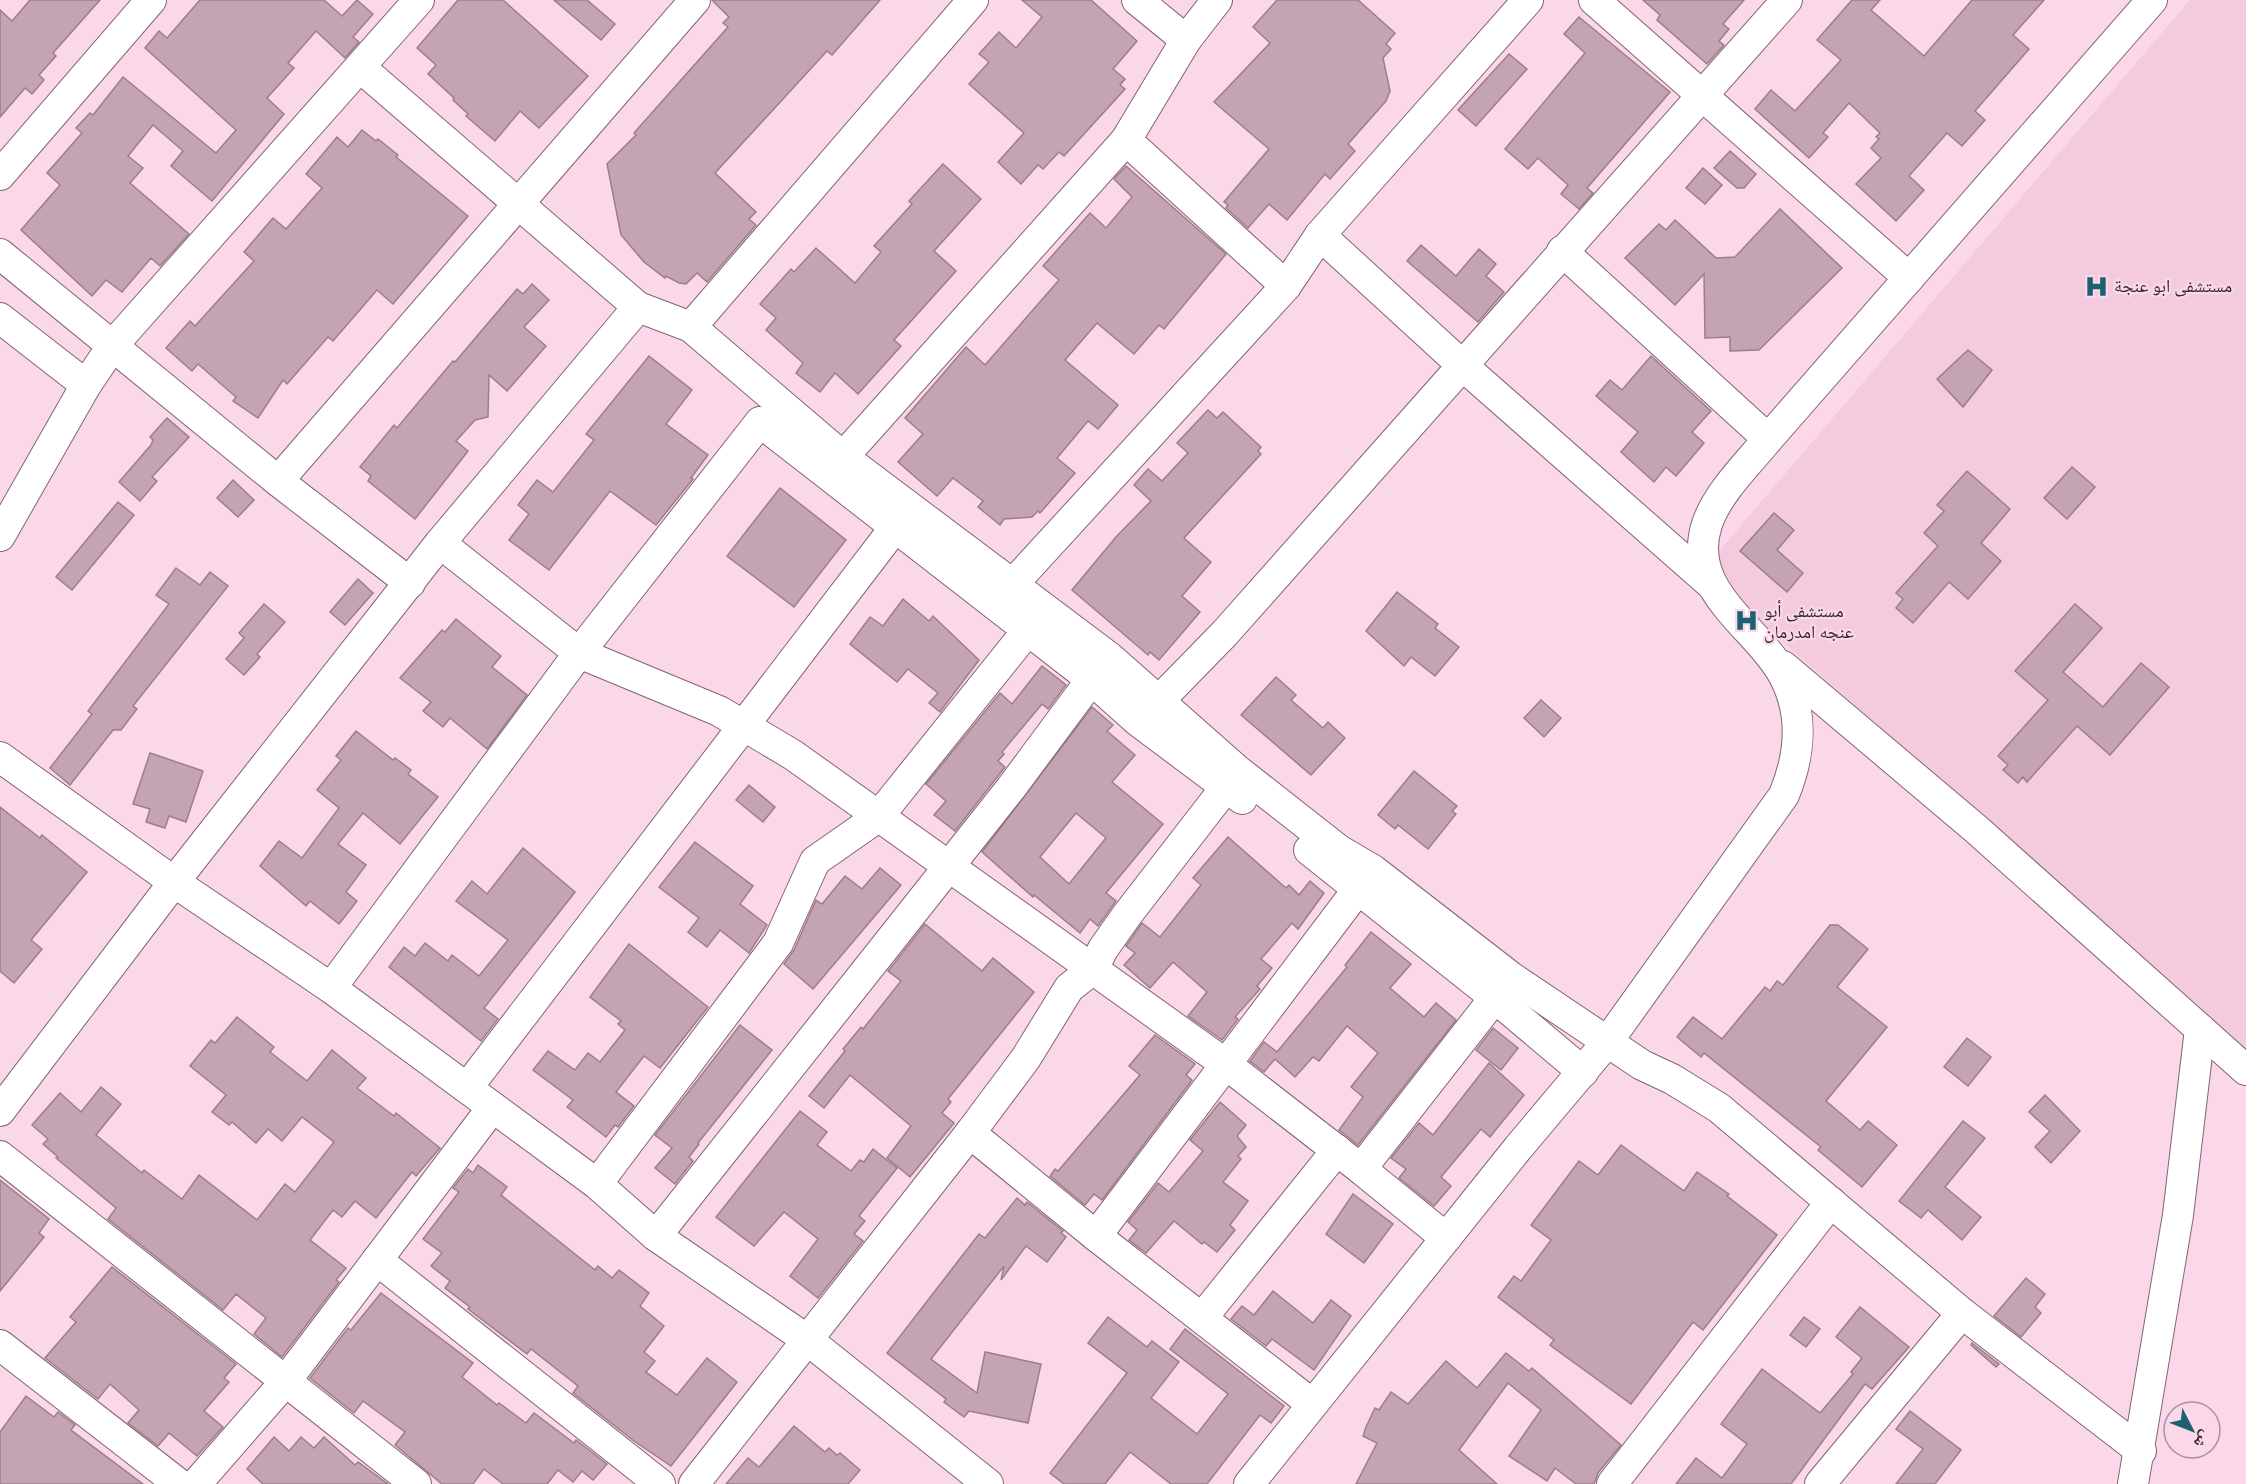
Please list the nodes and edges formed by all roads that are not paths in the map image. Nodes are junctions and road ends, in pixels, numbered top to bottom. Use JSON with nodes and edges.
{"nodes":[{"id":1,"x":151,"y":0,"type":"edge"},
{"id":2,"x":694,"y":0,"type":"edge"},
{"id":3,"x":973,"y":0,"type":"edge"},
{"id":4,"x":1137,"y":0,"type":"edge"},
{"id":5,"x":1217,"y":0,"type":"edge"},
{"id":6,"x":1528,"y":0,"type":"edge"},
{"id":7,"x":1594,"y":0,"type":"edge"},
{"id":8,"x":1787,"y":0,"type":"edge"},
{"id":9,"x":2152,"y":0,"type":"edge"},
{"id":10,"x":406,"y":5,"type":"edge"},
{"id":11,"x":1186,"y":40,"type":"junction"},
{"id":12,"x":362,"y":68,"type":"junction"},
{"id":13,"x":1703,"y":94,"type":"junction"},
{"id":14,"x":1126,"y":140,"type":"junction"},
{"id":15,"x":0,"y":175,"type":"edge"},
{"id":16,"x":518,"y":203,"type":"junction"},
{"id":17,"x":1320,"y":235,"type":"junction"},
{"id":18,"x":1562,"y":251,"type":"junction"},
{"id":19,"x":0,"y":254,"type":"edge"},
{"id":20,"x":1909,"y":278,"type":"junction"},
{"id":21,"x":1286,"y":286,"type":"junction"},
{"id":22,"x":638,"y":307,"type":"junction"},
{"id":23,"x":0,"y":318,"type":"edge"},
{"id":24,"x":691,"y":327,"type":"junction"},
{"id":25,"x":113,"y":345,"type":"junction"},
{"id":26,"x":1463,"y":366,"type":"junction"},
{"id":27,"x":86,"y":384,"type":"junction"},
{"id":28,"x":1768,"y":439,"type":"junction"},
{"id":29,"x":843,"y":457,"type":"junction"},
{"id":30,"x":278,"y":481,"type":"junction"},
{"id":31,"x":896,"y":526,"type":"junction"},
{"id":32,"x":0,"y":536,"type":"edge"},
{"id":33,"x":440,"y":543,"type":"junction"},
{"id":34,"x":410,"y":583,"type":"junction"},
{"id":35,"x":1711,"y":584,"type":"junction"},
{"id":36,"x":1011,"y":586,"type":"junction"},
{"id":37,"x":1028,"y":630,"type":"junction"},
{"id":38,"x":579,"y":653,"type":"junction"},
{"id":39,"x":1770,"y":655,"type":"junction"},
{"id":40,"x":1100,"y":668,"type":"junction"},
{"id":41,"x":1148,"y":712,"type":"junction"},
{"id":42,"x":746,"y":725,"type":"junction"},
{"id":43,"x":0,"y":757,"type":"edge"},
{"id":44,"x":1226,"y":787,"type":"junction"},
{"id":45,"x":878,"y":817,"type":"junction"},
{"id":46,"x":949,"y":865,"type":"junction"},
{"id":47,"x":1366,"y":879,"type":"junction"},
{"id":48,"x":174,"y":882,"type":"junction"},
{"id":49,"x":1094,"y":969,"type":"junction"},
{"id":50,"x":1503,"y":987,"type":"junction"},
{"id":51,"x":331,"y":988,"type":"junction"},
{"id":52,"x":2200,"y":1029,"type":"junction"},
{"id":53,"x":1608,"y":1041,"type":"junction"},
{"id":54,"x":1227,"y":1065,"type":"junction"},
{"id":55,"x":2246,"y":1070,"type":"edge"},
{"id":56,"x":1583,"y":1072,"type":"junction"},
{"id":57,"x":467,"y":1088,"type":"junction"},
{"id":58,"x":492,"y":1108,"type":"junction"},
{"id":59,"x":0,"y":1111,"type":"edge"},
{"id":60,"x":970,"y":1133,"type":"junction"},
{"id":61,"x":1337,"y":1149,"type":"junction"},
{"id":62,"x":0,"y":1156,"type":"edge"},
{"id":63,"x":1361,"y":1169,"type":"junction"},
{"id":64,"x":597,"y":1184,"type":"junction"},
{"id":65,"x":1831,"y":1202,"type":"junction"},
{"id":66,"x":656,"y":1236,"type":"junction"},
{"id":67,"x":1096,"y":1236,"type":"junction"},
{"id":68,"x":1446,"y":1238,"type":"junction"},
{"id":69,"x":377,"y":1260,"type":"junction"},
{"id":70,"x":1962,"y":1313,"type":"junction"},
{"id":71,"x":1202,"y":1318,"type":"junction"},
{"id":72,"x":809,"y":1341,"type":"junction"},
{"id":73,"x":0,"y":1345,"type":"edge"},
{"id":74,"x":285,"y":1382,"type":"junction"},
{"id":75,"x":1312,"y":1404,"type":"junction"},
{"id":76,"x":2141,"y":1451,"type":"junction"},
{"id":77,"x":179,"y":1484,"type":"edge"},
{"id":78,"x":196,"y":1484,"type":"edge"},
{"id":79,"x":416,"y":1484,"type":"edge"},
{"id":80,"x":660,"y":1484,"type":"edge"},
{"id":81,"x":694,"y":1484,"type":"edge"},
{"id":82,"x":988,"y":1484,"type":"edge"},
{"id":83,"x":1249,"y":1484,"type":"edge"},
{"id":84,"x":1612,"y":1484,"type":"edge"},
{"id":85,"x":1820,"y":1484,"type":"edge"},
{"id":86,"x":2133,"y":1484,"type":"edge"}],
"edges":[{"from":1,"to":15,"type":"street"},
{"from":2,"to":16,"type":"street"},
{"from":3,"to":24,"type":"street"},
{"from":4,"to":11,"type":"street"},
{"from":5,"to":11,"type":"street"},
{"from":6,"to":17,"type":"street"},
{"from":7,"to":13,"type":"street"},
{"from":8,"to":13,"type":"street"},
{"from":9,"to":20,"type":"street"},
{"from":10,"to":12,"type":"street"},
{"from":11,"to":14,"type":"street"},
{"from":12,"to":16,"type":"street"},
{"from":12,"to":25,"type":"street"},
{"from":13,"to":18,"type":"street"},
{"from":13,"to":20,"type":"street"},
{"from":14,"to":21,"type":"street"},
{"from":14,"to":29,"type":"street"},
{"from":16,"to":22,"type":"street"},
{"from":16,"to":30,"type":"street"},
{"from":17,"to":21,"type":"street"},
{"from":17,"to":26,"type":"street"},
{"from":18,"to":26,"type":"street"},
{"from":18,"to":28,"type":"street"},
{"from":19,"to":25,"type":"street"},
{"from":20,"to":28,"type":"street"},
{"from":21,"to":36,"type":"street"},
{"from":22,"to":24,"type":"street"},
{"from":22,"to":33,"type":"street"},
{"from":23,"to":27,"type":"street"},
{"from":24,"to":29,"type":"street"},
{"from":25,"to":27,"type":"street"},
{"from":25,"to":30,"type":"street"},
{"from":26,"to":35,"type":"street"},
{"from":26,"to":41,"type":"street"},
{"from":27,"to":32,"type":"street"},
{"from":28,"to":35,"type":"street"},
{"from":29,"to":36,"type":"street"},
{"from":30,"to":34,"type":"street"},
{"from":31,"to":37,"type":"street"},
{"from":31,"to":38,"type":"street"},
{"from":31,"to":42,"type":"street"},
{"from":33,"to":34,"type":"street"},
{"from":33,"to":38,"type":"street"},
{"from":34,"to":48,"type":"street"},
{"from":35,"to":39,"type":"street"},
{"from":36,"to":40,"type":"street"},
{"from":37,"to":40,"type":"street"},
{"from":37,"to":45,"type":"street"},
{"from":38,"to":42,"type":"street"},
{"from":38,"to":51,"type":"street"},
{"from":39,"to":52,"type":"street"},
{"from":39,"to":53,"type":"street"},
{"from":40,"to":41,"type":"street"},
{"from":40,"to":46,"type":"street"},
{"from":41,"to":44,"type":"street"},
{"from":41,"to":47,"type":"street"},
{"from":42,"to":45,"type":"street"},
{"from":42,"to":57,"type":"street"},
{"from":43,"to":48,"type":"street"},
{"from":44,"to":47,"type":"street"},
{"from":44,"to":49,"type":"street"},
{"from":45,"to":46,"type":"street"},
{"from":45,"to":64,"type":"street"},
{"from":46,"to":49,"type":"street"},
{"from":46,"to":66,"type":"street"},
{"from":47,"to":50,"type":"street"},
{"from":47,"to":54,"type":"street"},
{"from":48,"to":51,"type":"street"},
{"from":48,"to":59,"type":"street"},
{"from":49,"to":54,"type":"street"},
{"from":49,"to":60,"type":"street"},
{"from":50,"to":53,"type":"street"},
{"from":50,"to":56,"type":"street"},
{"from":50,"to":63,"type":"street"},
{"from":51,"to":57,"type":"street"},
{"from":52,"to":55,"type":"street"},
{"from":52,"to":76,"type":"street"},
{"from":53,"to":56,"type":"street"},
{"from":53,"to":65,"type":"street"},
{"from":54,"to":61,"type":"street"},
{"from":54,"to":67,"type":"street"},
{"from":56,"to":68,"type":"street"},
{"from":57,"to":58,"type":"street"},
{"from":58,"to":64,"type":"street"},
{"from":58,"to":69,"type":"street"},
{"from":60,"to":67,"type":"street"},
{"from":60,"to":72,"type":"street"},
{"from":61,"to":63,"type":"street"},
{"from":61,"to":71,"type":"street"},
{"from":62,"to":74,"type":"street"},
{"from":63,"to":68,"type":"street"},
{"from":64,"to":66,"type":"street"},
{"from":65,"to":70,"type":"street"},
{"from":65,"to":84,"type":"street"},
{"from":66,"to":72,"type":"street"},
{"from":67,"to":71,"type":"street"},
{"from":68,"to":75,"type":"street"},
{"from":69,"to":74,"type":"street"},
{"from":69,"to":80,"type":"street"},
{"from":70,"to":76,"type":"street"},
{"from":70,"to":85,"type":"street"},
{"from":71,"to":75,"type":"street"},
{"from":72,"to":81,"type":"street"},
{"from":72,"to":82,"type":"street"},
{"from":73,"to":77,"type":"street"},
{"from":74,"to":78,"type":"street"},
{"from":74,"to":79,"type":"street"},
{"from":75,"to":83,"type":"street"},
{"from":76,"to":86,"type":"street"}]}
